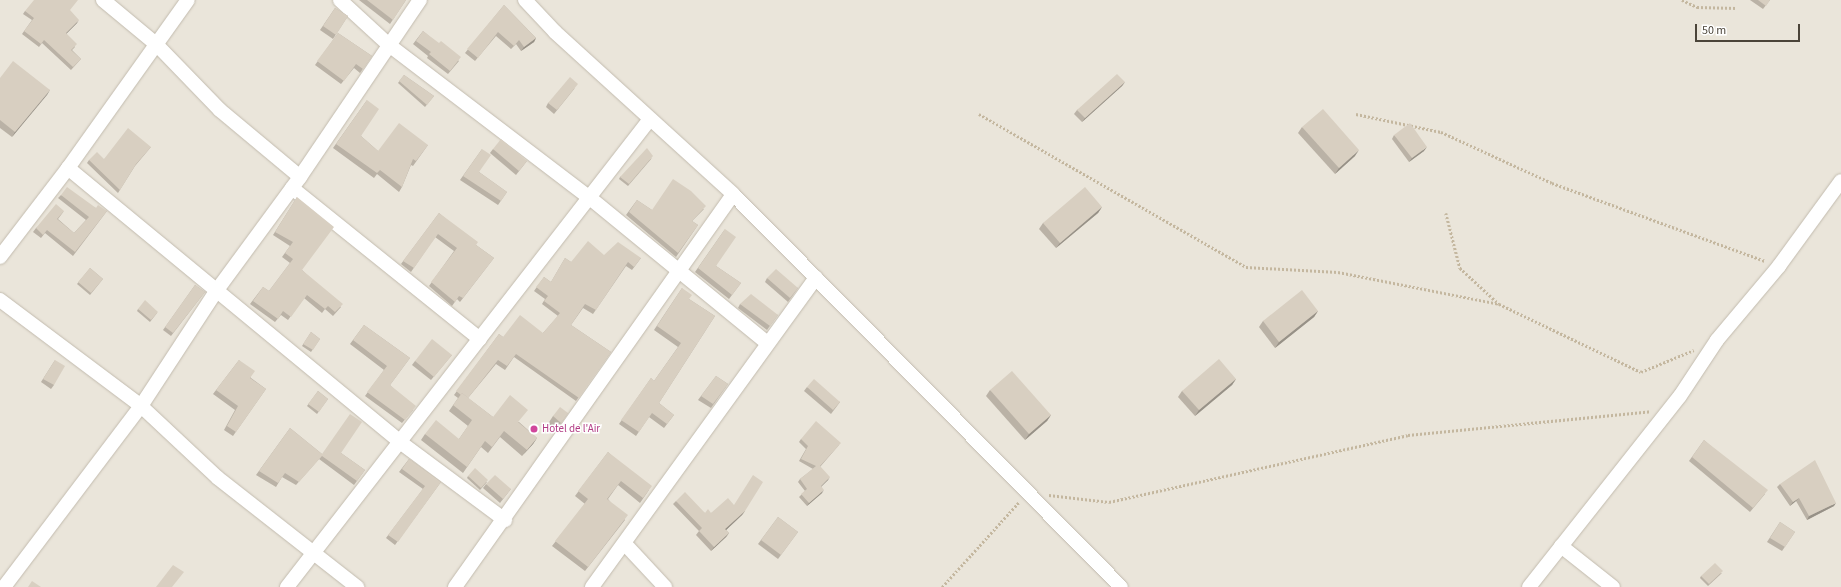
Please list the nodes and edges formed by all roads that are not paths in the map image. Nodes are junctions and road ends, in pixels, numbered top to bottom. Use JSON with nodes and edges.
{"nodes":[{"id":1,"x":103,"y":0,"type":"edge"},
{"id":2,"x":188,"y":0,"type":"edge"},
{"id":3,"x":340,"y":0,"type":"edge"},
{"id":4,"x":420,"y":0,"type":"edge"},
{"id":5,"x":525,"y":0,"type":"edge"},
{"id":6,"x":156,"y":44,"type":"junction"},
{"id":7,"x":389,"y":45,"type":"junction"},
{"id":8,"x":650,"y":119,"type":"junction"},
{"id":9,"x":68,"y":168,"type":"junction"},
{"id":10,"x":1841,"y":181,"type":"edge"},
{"id":11,"x":296,"y":182,"type":"junction"},
{"id":12,"x":733,"y":194,"type":"junction"},
{"id":13,"x":590,"y":198,"type":"junction"},
{"id":14,"x":0,"y":257,"type":"edge"},
{"id":15,"x":679,"y":271,"type":"junction"},
{"id":16,"x":816,"y":277,"type":"junction"},
{"id":17,"x":217,"y":290,"type":"junction"},
{"id":18,"x":0,"y":300,"type":"edge"},
{"id":19,"x":480,"y":339,"type":"junction"},
{"id":20,"x":766,"y":342,"type":"junction"},
{"id":21,"x":141,"y":406,"type":"junction"},
{"id":22,"x":400,"y":442,"type":"junction"},
{"id":23,"x":505,"y":520,"type":"junction"},
{"id":24,"x":625,"y":544,"type":"junction"},
{"id":25,"x":1561,"y":546,"type":"junction"},
{"id":26,"x":314,"y":554,"type":"junction"},
{"id":27,"x":4,"y":587,"type":"edge"},
{"id":28,"x":287,"y":587,"type":"edge"},
{"id":29,"x":357,"y":587,"type":"edge"},
{"id":30,"x":456,"y":587,"type":"edge"},
{"id":31,"x":592,"y":587,"type":"edge"},
{"id":32,"x":665,"y":587,"type":"edge"},
{"id":33,"x":1120,"y":587,"type":"edge"},
{"id":34,"x":1529,"y":587,"type":"edge"},
{"id":35,"x":1613,"y":587,"type":"edge"}],
"edges":[{"from":1,"to":6,"type":"street"},
{"from":2,"to":6,"type":"street"},
{"from":3,"to":7,"type":"street"},
{"from":4,"to":7,"type":"street"},
{"from":5,"to":8,"type":"street"},
{"from":6,"to":9,"type":"street"},
{"from":6,"to":11,"type":"street"},
{"from":7,"to":11,"type":"street"},
{"from":7,"to":13,"type":"street"},
{"from":8,"to":12,"type":"street"},
{"from":8,"to":13,"type":"street"},
{"from":9,"to":14,"type":"street"},
{"from":9,"to":17,"type":"street"},
{"from":10,"to":25,"type":"street"},
{"from":11,"to":17,"type":"street"},
{"from":11,"to":19,"type":"street"},
{"from":12,"to":15,"type":"street"},
{"from":12,"to":16,"type":"street"},
{"from":13,"to":15,"type":"street"},
{"from":13,"to":19,"type":"street"},
{"from":15,"to":20,"type":"street"},
{"from":15,"to":23,"type":"street"},
{"from":16,"to":20,"type":"street"},
{"from":16,"to":33,"type":"street"},
{"from":17,"to":21,"type":"street"},
{"from":17,"to":22,"type":"street"},
{"from":18,"to":21,"type":"street"},
{"from":19,"to":22,"type":"street"},
{"from":20,"to":24,"type":"street"},
{"from":21,"to":26,"type":"street"},
{"from":21,"to":27,"type":"street"},
{"from":22,"to":23,"type":"street"},
{"from":22,"to":26,"type":"street"},
{"from":23,"to":30,"type":"street"},
{"from":24,"to":31,"type":"street"},
{"from":24,"to":32,"type":"street"},
{"from":25,"to":34,"type":"street"},
{"from":25,"to":35,"type":"street"},
{"from":26,"to":28,"type":"street"},
{"from":26,"to":29,"type":"street"}]}
